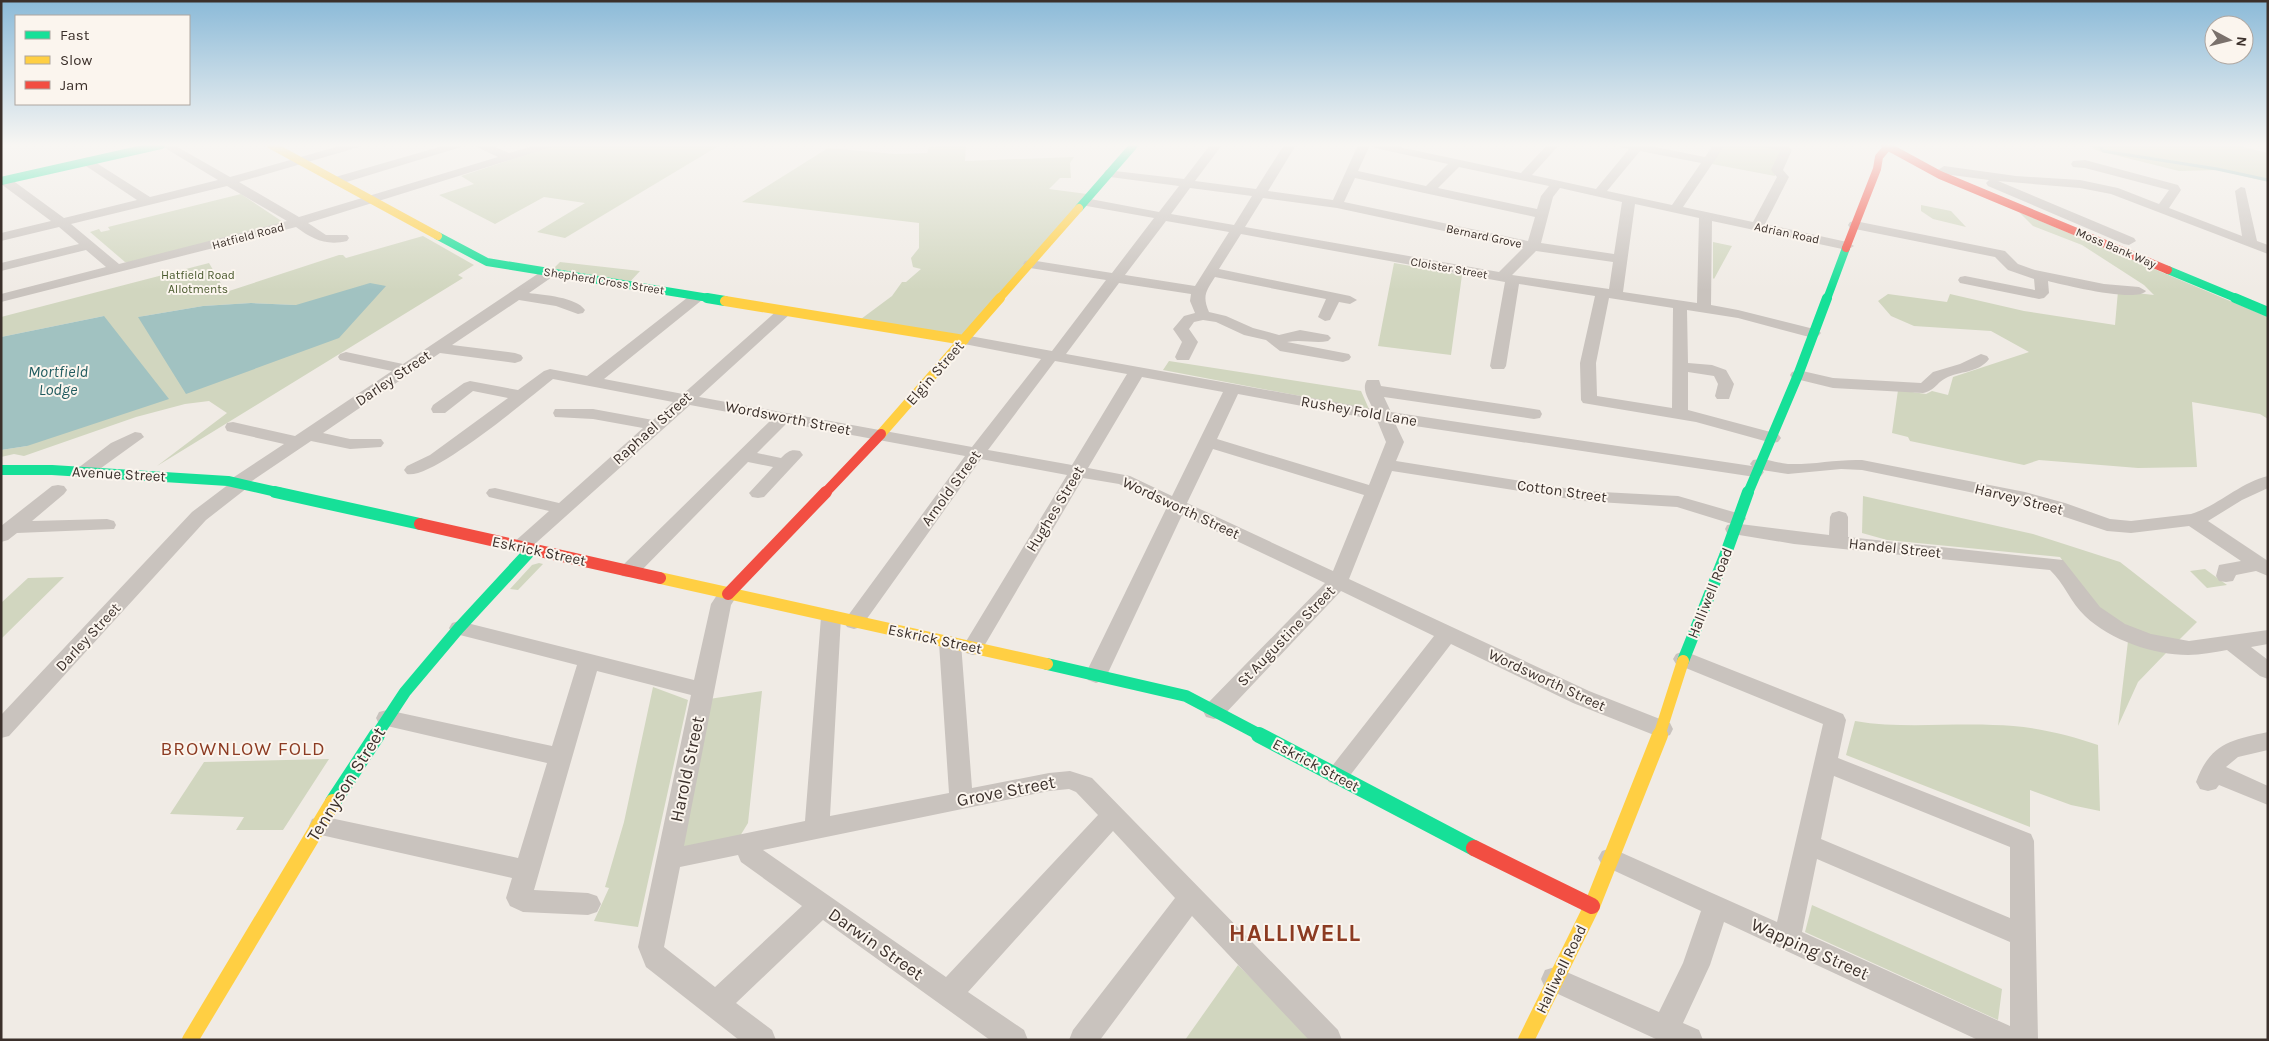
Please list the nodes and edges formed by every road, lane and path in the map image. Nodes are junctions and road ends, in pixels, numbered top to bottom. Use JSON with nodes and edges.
{"nodes":[{"id":1,"x":1260,"y":193,"type":"edge"},
{"id":2,"x":22,"y":194,"type":"edge"},
{"id":3,"x":136,"y":194,"type":"edge"},
{"id":4,"x":178,"y":194,"type":"edge"},
{"id":5,"x":248,"y":194,"type":"edge"},
{"id":6,"x":361,"y":194,"type":"edge"},
{"id":7,"x":389,"y":194,"type":"edge"},
{"id":8,"x":1092,"y":194,"type":"edge"},
{"id":9,"x":1179,"y":194,"type":"edge"},
{"id":10,"x":1264,"y":194,"type":"edge"},
{"id":11,"x":1342,"y":194,"type":"edge"},
{"id":12,"x":1446,"y":194,"type":"edge"},
{"id":13,"x":1549,"y":194,"type":"edge"},
{"id":14,"x":1601,"y":194,"type":"edge"},
{"id":15,"x":1686,"y":194,"type":"edge"},
{"id":16,"x":1774,"y":194,"type":"edge"},
{"id":17,"x":1866,"y":194,"type":"edge"},
{"id":18,"x":1984,"y":194,"type":"edge"},
{"id":19,"x":2000,"y":194,"type":"edge"},
{"id":20,"x":2014,"y":194,"type":"edge"},
{"id":21,"x":2121,"y":194,"type":"edge"},
{"id":22,"x":2173,"y":194,"type":"edge"},
{"id":23,"x":2246,"y":194,"type":"dead end"},
{"id":24,"x":371,"y":199,"type":"junction"},
{"id":25,"x":1629,"y":200,"type":"junction"},
{"id":26,"x":147,"y":201,"type":"junction"},
{"id":27,"x":1085,"y":202,"type":"junction"},
{"id":28,"x":1337,"y":204,"type":"junction"},
{"id":29,"x":2163,"y":208,"type":"junction"},
{"id":30,"x":1675,"y":210,"type":"junction"},
{"id":31,"x":1541,"y":214,"type":"junction"},
{"id":32,"x":1162,"y":216,"type":"junction"},
{"id":33,"x":1706,"y":216,"type":"junction"},
{"id":34,"x":61,"y":222,"type":"junction"},
{"id":35,"x":298,"y":222,"type":"junction"},
{"id":36,"x":1854,"y":224,"type":"junction"},
{"id":37,"x":1757,"y":227,"type":"junction"},
{"id":38,"x":1238,"y":230,"type":"junction"},
{"id":39,"x":1,"y":237,"type":"edge"},
{"id":40,"x":342,"y":238,"type":"dead end"},
{"id":41,"x":2129,"y":241,"type":"dead end"},
{"id":42,"x":2250,"y":241,"type":"junction"},
{"id":43,"x":89,"y":245,"type":"junction"},
{"id":44,"x":1533,"y":246,"type":"junction"},
{"id":45,"x":1847,"y":246,"type":"junction"},
{"id":46,"x":2268,"y":250,"type":"edge"},
{"id":47,"x":1620,"y":259,"type":"junction"},
{"id":48,"x":1030,"y":264,"type":"junction"},
{"id":49,"x":1,"y":267,"type":"edge"},
{"id":50,"x":117,"y":269,"type":"junction"},
{"id":51,"x":550,"y":272,"type":"junction"},
{"id":52,"x":1212,"y":272,"type":"junction"},
{"id":53,"x":2041,"y":276,"type":"junction"},
{"id":54,"x":1116,"y":278,"type":"junction"},
{"id":55,"x":1508,"y":278,"type":"junction"},
{"id":56,"x":1965,"y":280,"type":"dead end"},
{"id":57,"x":1199,"y":291,"type":"junction"},
{"id":58,"x":2138,"y":291,"type":"dead end"},
{"id":59,"x":517,"y":294,"type":"junction"},
{"id":60,"x":1609,"y":294,"type":"junction"},
{"id":61,"x":697,"y":297,"type":"junction"},
{"id":62,"x":1,"y":298,"type":"edge"},
{"id":63,"x":1334,"y":298,"type":"junction"},
{"id":64,"x":1350,"y":300,"type":"dead end"},
{"id":65,"x":1680,"y":305,"type":"junction"},
{"id":66,"x":2268,"y":307,"type":"edge"},
{"id":67,"x":1704,"y":309,"type":"junction"},
{"id":68,"x":578,"y":310,"type":"dead end"},
{"id":69,"x":785,"y":311,"type":"junction"},
{"id":70,"x":2268,"y":312,"type":"edge"},
{"id":71,"x":1202,"y":315,"type":"junction"},
{"id":72,"x":1325,"y":317,"type":"dead end"},
{"id":73,"x":1813,"y":333,"type":"junction"},
{"id":74,"x":1323,"y":338,"type":"dead end"},
{"id":75,"x":964,"y":340,"type":"junction"},
{"id":76,"x":1280,"y":347,"type":"junction"},
{"id":77,"x":437,"y":348,"type":"junction"},
{"id":78,"x":347,"y":356,"type":"dead end"},
{"id":79,"x":1053,"y":356,"type":"junction"},
{"id":80,"x":1183,"y":357,"type":"dead end"},
{"id":81,"x":1343,"y":357,"type":"dead end"},
{"id":82,"x":515,"y":358,"type":"dead end"},
{"id":83,"x":1981,"y":359,"type":"dead end"},
{"id":84,"x":1498,"y":366,"type":"dead end"},
{"id":85,"x":1680,"y":367,"type":"junction"},
{"id":86,"x":406,"y":369,"type":"junction"},
{"id":87,"x":1137,"y":371,"type":"junction"},
{"id":88,"x":1798,"y":375,"type":"junction"},
{"id":89,"x":590,"y":382,"type":"junction"},
{"id":90,"x":1234,"y":388,"type":"junction"},
{"id":91,"x":520,"y":395,"type":"junction"},
{"id":92,"x":1723,"y":396,"type":"dead end"},
{"id":93,"x":685,"y":399,"type":"junction"},
{"id":94,"x":439,"y":409,"type":"dead end"},
{"id":95,"x":561,"y":413,"type":"dead end"},
{"id":96,"x":1680,"y":413,"type":"junction"},
{"id":97,"x":1534,"y":414,"type":"dead end"},
{"id":98,"x":1384,"y":416,"type":"junction"},
{"id":99,"x":783,"y":417,"type":"junction"},
{"id":100,"x":655,"y":426,"type":"junction"},
{"id":101,"x":234,"y":427,"type":"dead end"},
{"id":102,"x":880,"y":435,"type":"junction"},
{"id":103,"x":135,"y":437,"type":"dead end"},
{"id":104,"x":303,"y":438,"type":"junction"},
{"id":105,"x":1772,"y":438,"type":"junction"},
{"id":106,"x":1208,"y":442,"type":"junction"},
{"id":107,"x":375,"y":443,"type":"dead end"},
{"id":108,"x":976,"y":452,"type":"junction"},
{"id":109,"x":744,"y":456,"type":"junction"},
{"id":110,"x":1385,"y":465,"type":"junction"},
{"id":111,"x":1757,"y":468,"type":"junction"},
{"id":112,"x":1,"y":470,"type":"edge"},
{"id":113,"x":413,"y":470,"type":"dead end"},
{"id":114,"x":1078,"y":471,"type":"junction"},
{"id":115,"x":84,"y":472,"type":"junction"},
{"id":116,"x":2268,"y":481,"type":"edge"},
{"id":117,"x":239,"y":483,"type":"junction"},
{"id":118,"x":58,"y":490,"type":"dead end"},
{"id":119,"x":1374,"y":492,"type":"junction"},
{"id":120,"x":495,"y":493,"type":"dead end"},
{"id":121,"x":758,"y":493,"type":"dead end"},
{"id":122,"x":1178,"y":505,"type":"junction"},
{"id":123,"x":562,"y":509,"type":"junction"},
{"id":124,"x":1838,"y":517,"type":"dead end"},
{"id":125,"x":2193,"y":520,"type":"junction"},
{"id":126,"x":1736,"y":524,"type":"junction"},
{"id":127,"x":108,"y":525,"type":"dead end"},
{"id":128,"x":7,"y":531,"type":"edge"},
{"id":129,"x":1838,"y":542,"type":"junction"},
{"id":130,"x":526,"y":549,"type":"junction"},
{"id":131,"x":2263,"y":567,"type":"edge"},
{"id":132,"x":629,"y":571,"type":"junction"},
{"id":133,"x":2226,"y":576,"type":"dead end"},
{"id":134,"x":1338,"y":582,"type":"junction"},
{"id":135,"x":728,"y":594,"type":"junction"},
{"id":136,"x":831,"y":617,"type":"junction"},
{"id":137,"x":854,"y":622,"type":"junction"},
{"id":138,"x":459,"y":628,"type":"junction"},
{"id":139,"x":1447,"y":634,"type":"junction"},
{"id":140,"x":2268,"y":637,"type":"edge"},
{"id":141,"x":950,"y":643,"type":"junction"},
{"id":142,"x":2232,"y":643,"type":"junction"},
{"id":143,"x":973,"y":648,"type":"junction"},
{"id":144,"x":1684,"y":659,"type":"junction"},
{"id":145,"x":589,"y":660,"type":"junction"},
{"id":146,"x":2268,"y":671,"type":"edge"},
{"id":147,"x":1096,"y":675,"type":"junction"},
{"id":148,"x":703,"y":690,"type":"junction"},
{"id":149,"x":11,"y":709,"type":"edge"},
{"id":150,"x":1214,"y":711,"type":"junction"},
{"id":151,"x":387,"y":718,"type":"junction"},
{"id":152,"x":1835,"y":720,"type":"joint"},
{"id":153,"x":1662,"y":729,"type":"junction"},
{"id":154,"x":1,"y":730,"type":"edge"},
{"id":155,"x":2268,"y":740,"type":"edge"},
{"id":156,"x":560,"y":757,"type":"junction"},
{"id":157,"x":1826,"y":763,"type":"junction"},
{"id":158,"x":1337,"y":776,"type":"junction"},
{"id":159,"x":2268,"y":796,"type":"edge"},
{"id":160,"x":961,"y":800,"type":"junction"},
{"id":161,"x":1113,"y":815,"type":"junction"},
{"id":162,"x":321,"y":826,"type":"junction"},
{"id":163,"x":817,"y":829,"type":"junction"},
{"id":164,"x":745,"y":843,"type":"junction"},
{"id":165,"x":1808,"y":844,"type":"junction"},
{"id":166,"x":1611,"y":858,"type":"junction"},
{"id":167,"x":669,"y":859,"type":"junction"},
{"id":168,"x":527,"y":869,"type":"junction"},
{"id":169,"x":1192,"y":897,"type":"junction"},
{"id":170,"x":519,"y":898,"type":"joint"},
{"id":171,"x":588,"y":904,"type":"dead end"},
{"id":172,"x":821,"y":905,"type":"junction"},
{"id":173,"x":1592,"y":906,"type":"junction"},
{"id":174,"x":1716,"y":906,"type":"junction"},
{"id":175,"x":2022,"y":935,"type":"junction"},
{"id":176,"x":1787,"y":938,"type":"junction"},
{"id":177,"x":1555,"y":979,"type":"junction"},
{"id":178,"x":948,"y":994,"type":"junction"},
{"id":179,"x":716,"y":1004,"type":"junction"},
{"id":180,"x":1678,"y":1034,"type":"edge"},
{"id":181,"x":1010,"y":1039,"type":"edge"},
{"id":182,"x":190,"y":1040,"type":"edge"},
{"id":183,"x":762,"y":1040,"type":"edge"},
{"id":184,"x":1083,"y":1040,"type":"edge"},
{"id":185,"x":1328,"y":1040,"type":"edge"},
{"id":186,"x":1526,"y":1040,"type":"edge"},
{"id":187,"x":2008,"y":1040,"type":"edge"},
{"id":188,"x":2024,"y":1040,"type":"edge"}],
"edges":[{"from":1,"to":38,"type":"street"},
{"from":2,"to":34,"type":"street"},
{"from":3,"to":26,"type":"street"},
{"from":4,"to":26,"type":"street"},
{"from":5,"to":35,"type":"street"},
{"from":6,"to":24,"type":"main road","name":"Shepherd Cross Street"},
{"from":7,"to":24,"type":"street","name":"Hatfield Road"},
{"from":8,"to":27,"type":"main road","name":"Elgin Street"},
{"from":9,"to":32,"type":"street","name":"Arnold Street"},
{"from":10,"to":28,"type":"street","name":"Bernard Grove"},
{"from":11,"to":28,"type":"street"},
{"from":12,"to":31,"type":"street"},
{"from":13,"to":31,"type":"street"},
{"from":14,"to":25,"type":"street","name":"Adrian Road"},
{"from":15,"to":30,"type":"street"},
{"from":16,"to":37,"type":"street"},
{"from":17,"to":36,"type":"main road","name":"Halliwell Road"},
{"from":18,"to":70,"type":"main road","name":"Moss Bank Way"},
{"from":19,"to":66,"type":"main road","name":"Moss Bank Way"},
{"from":20,"to":41,"type":"street"},
{"from":21,"to":29,"type":"street"},
{"from":22,"to":29,"type":"street"},
{"from":23,"to":42,"type":"street"},
{"from":24,"to":35,"type":"street","name":"Hatfield Road"},
{"from":24,"to":51,"type":"main road","name":"Shepherd Cross Street"},
{"from":25,"to":30,"type":"street","name":"Adrian Road"},
{"from":25,"to":47,"type":"street"},
{"from":26,"to":34,"type":"street"},
{"from":27,"to":32,"type":"street","name":"Cloister Street"},
{"from":27,"to":48,"type":"main road","name":"Elgin Street"},
{"from":28,"to":44,"type":"street","name":"Bernard Grove"},
{"from":29,"to":42,"type":"street"},
{"from":30,"to":33,"type":"street","name":"Adrian Road"},
{"from":31,"to":44,"type":"street"},
{"from":32,"to":38,"type":"street","name":"Cloister Street"},
{"from":32,"to":54,"type":"street","name":"Arnold Street"},
{"from":33,"to":37,"type":"street","name":"Adrian Road"},
{"from":33,"to":67,"type":"street"},
{"from":34,"to":39,"type":"street"},
{"from":34,"to":43,"type":"street"},
{"from":35,"to":40,"type":"street"},
{"from":35,"to":50,"type":"street","name":"Hatfield Road"},
{"from":36,"to":45,"type":"main road","name":"Halliwell Road"},
{"from":36,"to":53,"type":"street"},
{"from":37,"to":45,"type":"street","name":"Adrian Road"},
{"from":38,"to":52,"type":"street"},
{"from":38,"to":55,"type":"street","name":"Cloister Street"},
{"from":42,"to":46,"type":"street"},
{"from":43,"to":49,"type":"street"},
{"from":43,"to":50,"type":"street"},
{"from":44,"to":47,"type":"street","name":"Bernard Grove"},
{"from":44,"to":55,"type":"street"},
{"from":45,"to":73,"type":"main road","name":"Halliwell Road"},
{"from":47,"to":60,"type":"street"},
{"from":48,"to":54,"type":"street"},
{"from":48,"to":75,"type":"main road","name":"Elgin Street"},
{"from":50,"to":62,"type":"street","name":"Hatfield Road"},
{"from":51,"to":59,"type":"street","name":"Darley Street"},
{"from":51,"to":61,"type":"main road","name":"Shepherd Cross Street"},
{"from":52,"to":57,"type":"street"},
{"from":52,"to":63,"type":"street"},
{"from":53,"to":56,"type":"street"},
{"from":53,"to":58,"type":"street"},
{"from":54,"to":57,"type":"street"},
{"from":54,"to":79,"type":"street","name":"Arnold Street"},
{"from":55,"to":60,"type":"street","name":"Cloister Street"},
{"from":55,"to":84,"type":"street"},
{"from":57,"to":71,"type":"street"},
{"from":59,"to":68,"type":"street"},
{"from":59,"to":77,"type":"street","name":"Darley Street"},
{"from":60,"to":65,"type":"street","name":"Cloister Street"},
{"from":60,"to":96,"type":"street"},
{"from":61,"to":69,"type":"main road","name":"Shepherd Cross Street"},
{"from":61,"to":89,"type":"street"},
{"from":63,"to":64,"type":"street"},
{"from":63,"to":72,"type":"street"},
{"from":65,"to":67,"type":"street","name":"Cloister Street"},
{"from":65,"to":85,"type":"street"},
{"from":67,"to":73,"type":"street","name":"Cloister Street"},
{"from":69,"to":75,"type":"main road","name":"Shepherd Cross Street"},
{"from":69,"to":93,"type":"street","name":"Raphael Street"},
{"from":71,"to":76,"type":"street"},
{"from":71,"to":80,"type":"street"},
{"from":73,"to":88,"type":"main road","name":"Halliwell Road"},
{"from":74,"to":76,"type":"street"},
{"from":75,"to":79,"type":"street","name":"Rushey Fold Lane"},
{"from":75,"to":102,"type":"main road","name":"Elgin Street"},
{"from":76,"to":81,"type":"street"},
{"from":77,"to":82,"type":"street"},
{"from":77,"to":86,"type":"street","name":"Darley Street"},
{"from":78,"to":86,"type":"street"},
{"from":79,"to":87,"type":"street","name":"Rushey Fold Lane"},
{"from":79,"to":108,"type":"street","name":"Arnold Street"},
{"from":83,"to":88,"type":"street"},
{"from":85,"to":92,"type":"street"},
{"from":85,"to":96,"type":"street"},
{"from":86,"to":104,"type":"street","name":"Darley Street"},
{"from":87,"to":90,"type":"street","name":"Rushey Fold Lane"},
{"from":87,"to":114,"type":"street","name":"Hughes Street"},
{"from":88,"to":105,"type":"main road","name":"Halliwell Road"},
{"from":89,"to":91,"type":"street","name":"Wordsworth Street"},
{"from":89,"to":93,"type":"street","name":"Wordsworth Street"},
{"from":90,"to":98,"type":"street","name":"Rushey Fold Lane"},
{"from":90,"to":106,"type":"street"},
{"from":91,"to":94,"type":"street"},
{"from":91,"to":113,"type":"street"},
{"from":93,"to":99,"type":"street","name":"Wordsworth Street"},
{"from":93,"to":100,"type":"street","name":"Raphael Street"},
{"from":95,"to":100,"type":"street"},
{"from":96,"to":105,"type":"street"},
{"from":97,"to":98,"type":"street","name":"St Augustine Street"},
{"from":98,"to":110,"type":"street","name":"St Augustine Street"},
{"from":98,"to":111,"type":"street","name":"Rushey Fold Lane"},
{"from":99,"to":102,"type":"street","name":"Wordsworth Street"},
{"from":99,"to":109,"type":"street"},
{"from":100,"to":123,"type":"street","name":"Raphael Street"},
{"from":101,"to":104,"type":"street"},
{"from":102,"to":108,"type":"street","name":"Wordsworth Street"},
{"from":102,"to":135,"type":"main road","name":"Elgin Street"},
{"from":103,"to":115,"type":"street"},
{"from":104,"to":107,"type":"street"},
{"from":104,"to":117,"type":"street","name":"Darley Street"},
{"from":105,"to":111,"type":"main road","name":"Halliwell Road"},
{"from":106,"to":119,"type":"street"},
{"from":106,"to":122,"type":"street"},
{"from":108,"to":114,"type":"street","name":"Wordsworth Street"},
{"from":108,"to":137,"type":"street","name":"Arnold Street"},
{"from":109,"to":121,"type":"street"},
{"from":109,"to":132,"type":"street"},
{"from":110,"to":119,"type":"street","name":"St Augustine Street"},
{"from":110,"to":126,"type":"street","name":"Cotton Street"},
{"from":111,"to":125,"type":"street","name":"Harvey Street"},
{"from":111,"to":126,"type":"main road","name":"Halliwell Road"},
{"from":112,"to":115,"type":"main road","name":"Avenue Street"},
{"from":114,"to":122,"type":"street","name":"Wordsworth Street"},
{"from":114,"to":143,"type":"street","name":"Hughes Street"},
{"from":115,"to":117,"type":"main road","name":"Avenue Street"},
{"from":116,"to":125,"type":"street","name":"Harvey Street"},
{"from":117,"to":130,"type":"main road","name":"Eskrick Street"},
{"from":117,"to":149,"type":"street","name":"Darley Street"},
{"from":118,"to":128,"type":"street"},
{"from":119,"to":134,"type":"street","name":"St Augustine Street"},
{"from":120,"to":123,"type":"street"},
{"from":122,"to":134,"type":"street","name":"Wordsworth Street"},
{"from":122,"to":147,"type":"street"},
{"from":123,"to":130,"type":"street","name":"Raphael Street"},
{"from":124,"to":129,"type":"street"},
{"from":125,"to":131,"type":"street"},
{"from":126,"to":129,"type":"street","name":"Handel Street"},
{"from":126,"to":144,"type":"main road","name":"Halliwell Road"},
{"from":127,"to":128,"type":"street"},
{"from":129,"to":142,"type":"street","name":"Handel Street"},
{"from":130,"to":132,"type":"main road","name":"Eskrick Street"},
{"from":130,"to":138,"type":"main road","name":"Tennyson Street"},
{"from":131,"to":133,"type":"street"},
{"from":132,"to":135,"type":"main road","name":"Eskrick Street"},
{"from":134,"to":139,"type":"street","name":"Wordsworth Street"},
{"from":134,"to":150,"type":"street","name":"St Augustine Street"},
{"from":135,"to":136,"type":"main road","name":"Eskrick Street"},
{"from":135,"to":148,"type":"street","name":"Harold Street"},
{"from":136,"to":137,"type":"main road","name":"Eskrick Street"},
{"from":136,"to":163,"type":"street"},
{"from":137,"to":141,"type":"main road","name":"Eskrick Street"},
{"from":138,"to":145,"type":"street"},
{"from":138,"to":151,"type":"main road","name":"Tennyson Street"},
{"from":139,"to":153,"type":"street","name":"Wordsworth Street"},
{"from":139,"to":158,"type":"street"},
{"from":140,"to":142,"type":"street"},
{"from":141,"to":143,"type":"main road","name":"Eskrick Street"},
{"from":141,"to":160,"type":"street"},
{"from":142,"to":146,"type":"street"},
{"from":143,"to":147,"type":"main road","name":"Eskrick Street"},
{"from":144,"to":152,"type":"street"},
{"from":144,"to":153,"type":"main road","name":"Halliwell Road"},
{"from":145,"to":148,"type":"street"},
{"from":145,"to":156,"type":"street"},
{"from":147,"to":150,"type":"main road","name":"Eskrick Street"},
{"from":148,"to":167,"type":"street","name":"Harold Street"},
{"from":149,"to":154,"type":"street","name":"Darley Street"},
{"from":150,"to":158,"type":"main road","name":"Eskrick Street"},
{"from":151,"to":156,"type":"street"},
{"from":151,"to":162,"type":"main road","name":"Tennyson Street"},
{"from":152,"to":157,"type":"street"},
{"from":153,"to":166,"type":"main road","name":"Halliwell Road"},
{"from":155,"to":159,"type":"street"},
{"from":156,"to":168,"type":"street"},
{"from":157,"to":165,"type":"street"},
{"from":157,"to":175,"type":"street"},
{"from":158,"to":173,"type":"main road","name":"Eskrick Street"},
{"from":160,"to":161,"type":"street","name":"Grove Street"},
{"from":160,"to":163,"type":"street","name":"Grove Street"},
{"from":161,"to":169,"type":"street","name":"Grove Street"},
{"from":161,"to":178,"type":"street"},
{"from":162,"to":168,"type":"street"},
{"from":162,"to":182,"type":"main road","name":"Tennyson Street"},
{"from":163,"to":164,"type":"street","name":"Grove Street"},
{"from":164,"to":167,"type":"street","name":"Grove Street"},
{"from":164,"to":172,"type":"street","name":"Darwin Street"},
{"from":165,"to":175,"type":"street"},
{"from":165,"to":176,"type":"street"},
{"from":166,"to":173,"type":"main road","name":"Halliwell Road"},
{"from":166,"to":174,"type":"street","name":"Wapping Street"},
{"from":167,"to":179,"type":"street","name":"Harold Street"},
{"from":168,"to":170,"type":"street"},
{"from":169,"to":184,"type":"street"},
{"from":169,"to":185,"type":"street","name":"Grove Street"},
{"from":170,"to":171,"type":"street"},
{"from":172,"to":178,"type":"street","name":"Darwin Street"},
{"from":172,"to":179,"type":"street"},
{"from":173,"to":177,"type":"main road","name":"Halliwell Road"},
{"from":174,"to":176,"type":"street","name":"Wapping Street"},
{"from":174,"to":180,"type":"street"},
{"from":175,"to":188,"type":"street"},
{"from":176,"to":187,"type":"street","name":"Wapping Street"},
{"from":177,"to":180,"type":"street"},
{"from":177,"to":186,"type":"main road","name":"Halliwell Road"},
{"from":178,"to":181,"type":"street","name":"Darwin Street"},
{"from":179,"to":183,"type":"street"}]}
